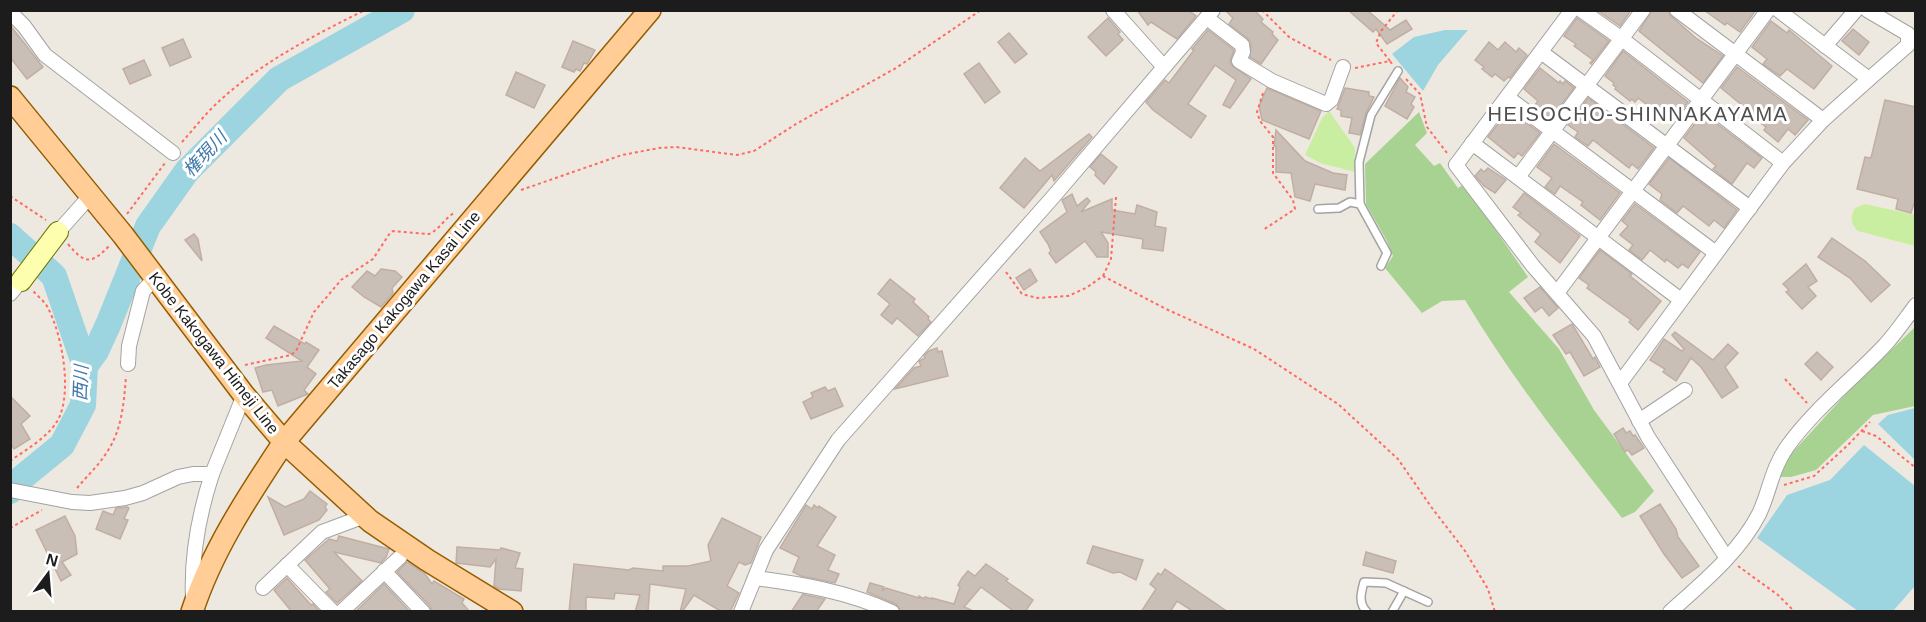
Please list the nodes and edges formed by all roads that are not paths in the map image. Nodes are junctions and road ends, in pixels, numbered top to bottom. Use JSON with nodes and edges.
{"nodes":[{"id":1,"x":650,"y":10,"type":"edge"},
{"id":2,"x":1113,"y":10,"type":"edge"},
{"id":3,"x":1572,"y":10,"type":"edge"},
{"id":4,"x":1581,"y":10,"type":"edge"},
{"id":5,"x":1643,"y":10,"type":"edge"},
{"id":6,"x":1677,"y":10,"type":"edge"},
{"id":7,"x":1768,"y":10,"type":"edge"},
{"id":8,"x":1778,"y":10,"type":"edge"},
{"id":9,"x":1856,"y":10,"type":"edge"},
{"id":10,"x":1867,"y":10,"type":"edge"},
{"id":11,"x":10,"y":12,"type":"edge"},
{"id":12,"x":1210,"y":14,"type":"edge"},
{"id":13,"x":1622,"y":39,"type":"junction"},
{"id":14,"x":1825,"y":46,"type":"junction"},
{"id":15,"x":1541,"y":52,"type":"junction"},
{"id":16,"x":1735,"y":55,"type":"junction"},
{"id":17,"x":1343,"y":67,"type":"road end"},
{"id":18,"x":1164,"y":68,"type":"junction"},
{"id":19,"x":1398,"y":71,"type":"road end"},
{"id":20,"x":1869,"y":79,"type":"junction"},
{"id":21,"x":1586,"y":85,"type":"junction"},
{"id":22,"x":10,"y":97,"type":"edge"},
{"id":23,"x":1507,"y":97,"type":"junction"},
{"id":24,"x":1702,"y":101,"type":"junction"},
{"id":25,"x":1823,"y":120,"type":"junction"},
{"id":26,"x":1552,"y":131,"type":"junction"},
{"id":27,"x":1472,"y":143,"type":"junction"},
{"id":28,"x":1667,"y":145,"type":"junction"},
{"id":29,"x":173,"y":153,"type":"road end"},
{"id":30,"x":1783,"y":163,"type":"junction"},
{"id":31,"x":1518,"y":177,"type":"junction"},
{"id":32,"x":1633,"y":191,"type":"junction"},
{"id":33,"x":91,"y":195,"type":"junction"},
{"id":34,"x":1360,"y":204,"type":"junction"},
{"id":35,"x":1750,"y":208,"type":"junction"},
{"id":36,"x":1318,"y":209,"type":"dead end"},
{"id":37,"x":55,"y":235,"type":"joint"},
{"id":38,"x":1598,"y":238,"type":"junction"},
{"id":39,"x":1716,"y":253,"type":"junction"},
{"id":40,"x":1381,"y":266,"type":"dead end"},
{"id":41,"x":153,"y":275,"type":"junction"},
{"id":42,"x":19,"y":284,"type":"edge"},
{"id":43,"x":1557,"y":293,"type":"junction"},
{"id":44,"x":1681,"y":300,"type":"junction"},
{"id":45,"x":1916,"y":305,"type":"edge"},
{"id":46,"x":128,"y":364,"type":"road end"},
{"id":47,"x":1620,"y":383,"type":"junction"},
{"id":48,"x":1686,"y":390,"type":"dead end"},
{"id":49,"x":244,"y":395,"type":"junction"},
{"id":50,"x":1640,"y":421,"type":"junction"},
{"id":51,"x":284,"y":442,"type":"junction"},
{"id":52,"x":212,"y":474,"type":"junction"},
{"id":53,"x":10,"y":490,"type":"edge"},
{"id":54,"x":365,"y":516,"type":"junction"},
{"id":55,"x":400,"y":557,"type":"dead end"},
{"id":56,"x":1726,"y":557,"type":"junction"},
{"id":57,"x":287,"y":565,"type":"junction"},
{"id":58,"x":384,"y":571,"type":"junction"},
{"id":59,"x":755,"y":578,"type":"junction"},
{"id":60,"x":263,"y":588,"type":"dead end"},
{"id":61,"x":1404,"y":591,"type":"junction"},
{"id":62,"x":1428,"y":602,"type":"dead end"},
{"id":63,"x":193,"y":610,"type":"edge"},
{"id":64,"x":333,"y":612,"type":"edge"},
{"id":65,"x":341,"y":612,"type":"edge"},
{"id":66,"x":423,"y":612,"type":"edge"},
{"id":67,"x":512,"y":612,"type":"edge"},
{"id":68,"x":741,"y":612,"type":"edge"},
{"id":69,"x":892,"y":612,"type":"edge"},
{"id":70,"x":1367,"y":612,"type":"edge"},
{"id":71,"x":1392,"y":612,"type":"edge"},
{"id":72,"x":1670,"y":612,"type":"edge"}],
"edges":[{"from":1,"to":51,"type":"main road","name":"Takasago Kakogawa Kasai Line"},
{"from":2,"to":18,"type":"street"},
{"from":3,"to":15,"type":"street"},
{"from":4,"to":13,"type":"street"},
{"from":5,"to":13,"type":"street"},
{"from":6,"to":16,"type":"street"},
{"from":7,"to":16,"type":"street"},
{"from":8,"to":14,"type":"street"},
{"from":9,"to":14,"type":"street"},
{"from":10,"to":20,"type":"street"},
{"from":11,"to":29,"type":"street"},
{"from":12,"to":17,"type":"street"},
{"from":12,"to":18,"type":"street"},
{"from":13,"to":21,"type":"street"},
{"from":13,"to":24,"type":"street"},
{"from":14,"to":20,"type":"street"},
{"from":15,"to":21,"type":"street"},
{"from":15,"to":23,"type":"street"},
{"from":16,"to":24,"type":"street"},
{"from":16,"to":25,"type":"street"},
{"from":18,"to":59,"type":"street"},
{"from":19,"to":34,"type":"lane"},
{"from":20,"to":25,"type":"street"},
{"from":21,"to":26,"type":"street"},
{"from":21,"to":28,"type":"street"},
{"from":22,"to":33,"type":"main road","name":"Kobe Kakogawa Himeji Line"},
{"from":23,"to":26,"type":"street"},
{"from":23,"to":27,"type":"street"},
{"from":24,"to":28,"type":"street"},
{"from":24,"to":30,"type":"street"},
{"from":25,"to":30,"type":"street"},
{"from":26,"to":31,"type":"street"},
{"from":26,"to":32,"type":"street"},
{"from":27,"to":31,"type":"street"},
{"from":27,"to":43,"type":"street"},
{"from":28,"to":32,"type":"street"},
{"from":28,"to":35,"type":"street"},
{"from":30,"to":35,"type":"street"},
{"from":31,"to":38,"type":"street"},
{"from":32,"to":38,"type":"street"},
{"from":32,"to":39,"type":"street"},
{"from":33,"to":37,"type":"street"},
{"from":33,"to":41,"type":"main road","name":"Kobe Kakogawa Himeji Line"},
{"from":34,"to":36,"type":"lane"},
{"from":34,"to":40,"type":"lane"},
{"from":35,"to":39,"type":"street"},
{"from":37,"to":42,"type":"main road"},
{"from":38,"to":43,"type":"street"},
{"from":38,"to":44,"type":"street"},
{"from":39,"to":44,"type":"street"},
{"from":41,"to":46,"type":"street"},
{"from":41,"to":49,"type":"main road","name":"Kobe Kakogawa Himeji Line"},
{"from":43,"to":47,"type":"street"},
{"from":44,"to":47,"type":"street"},
{"from":45,"to":56,"type":"street"},
{"from":47,"to":50,"type":"street"},
{"from":48,"to":50,"type":"street"},
{"from":49,"to":51,"type":"main road","name":"Kobe Kakogawa Himeji Line"},
{"from":49,"to":52,"type":"street"},
{"from":50,"to":56,"type":"street"},
{"from":51,"to":54,"type":"main road","name":"Kobe Kakogawa Himeji Line"},
{"from":51,"to":63,"type":"main road","name":"Takasago Kakogawa Kasai Line"},
{"from":52,"to":53,"type":"street"},
{"from":52,"to":63,"type":"street"},
{"from":54,"to":57,"type":"street"},
{"from":54,"to":67,"type":"main road","name":"Kobe Kakogawa Himeji Line"},
{"from":55,"to":58,"type":"street"},
{"from":56,"to":72,"type":"street"},
{"from":57,"to":60,"type":"street"},
{"from":57,"to":64,"type":"street"},
{"from":58,"to":65,"type":"street"},
{"from":58,"to":66,"type":"street"},
{"from":59,"to":68,"type":"street"},
{"from":59,"to":69,"type":"street"},
{"from":61,"to":62,"type":"lane"},
{"from":61,"to":70,"type":"lane"},
{"from":61,"to":71,"type":"lane"}]}
